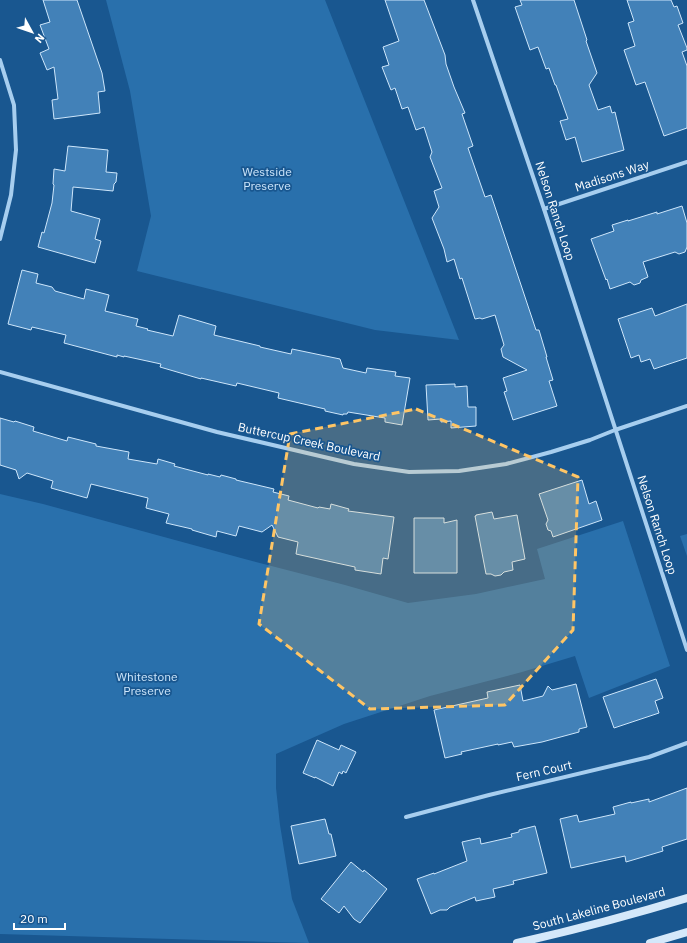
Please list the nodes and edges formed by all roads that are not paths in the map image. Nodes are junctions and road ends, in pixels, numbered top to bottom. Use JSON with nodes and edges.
{"nodes":[{"id":1,"x":473,"y":0,"type":"edge"},
{"id":2,"x":0,"y":60,"type":"edge"},
{"id":3,"x":687,"y":162,"type":"edge"},
{"id":4,"x":544,"y":209,"type":"junction"},
{"id":5,"x":0,"y":239,"type":"edge"},
{"id":6,"x":0,"y":372,"type":"edge"},
{"id":7,"x":687,"y":406,"type":"edge"},
{"id":8,"x":615,"y":430,"type":"junction"},
{"id":9,"x":687,"y":650,"type":"edge"},
{"id":10,"x":687,"y":743,"type":"edge"},
{"id":11,"x":406,"y":817,"type":"dead end"},
{"id":12,"x":687,"y":898,"type":"edge"},
{"id":13,"x":687,"y":932,"type":"edge"},
{"id":14,"x":517,"y":943,"type":"edge"},
{"id":15,"x":650,"y":943,"type":"edge"}],
"edges":[{"from":1,"to":4,"type":"street","name":"Nelson Ranch Loop"},
{"from":2,"to":5,"type":"street"},
{"from":3,"to":4,"type":"street","name":"Madisons Way"},
{"from":4,"to":8,"type":"street","name":"Nelson Ranch Loop"},
{"from":6,"to":8,"type":"street","name":"Buttercup Creek Boulevard"},
{"from":7,"to":8,"type":"street"},
{"from":8,"to":9,"type":"street","name":"Nelson Ranch Loop"},
{"from":10,"to":11,"type":"street","name":"Fern Court"},
{"from":12,"to":14,"type":"main road","name":"South Lakeline Boulevard"},
{"from":13,"to":15,"type":"main road"}]}
